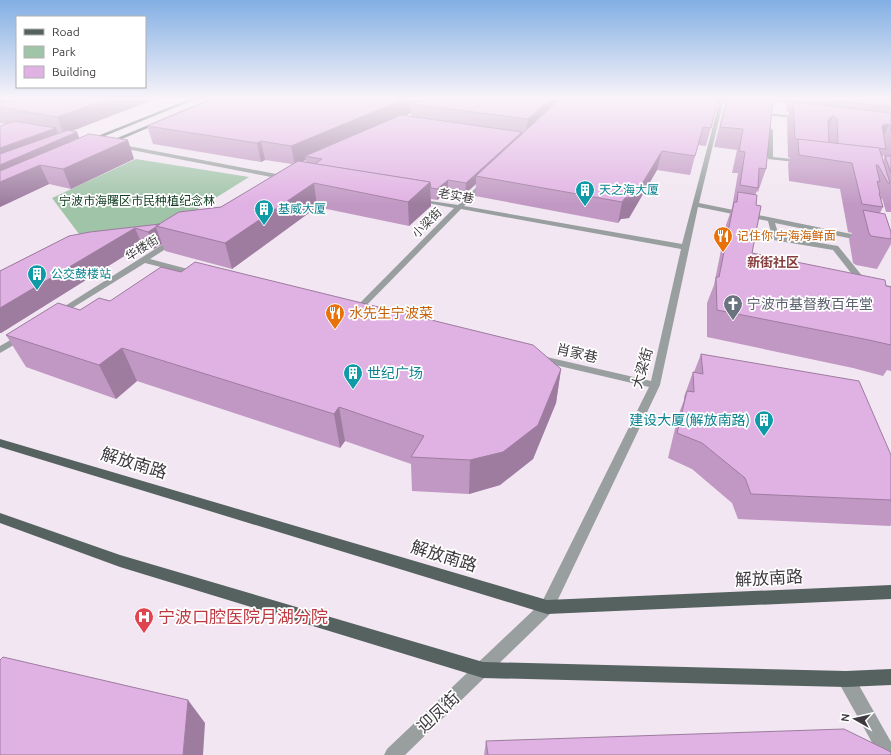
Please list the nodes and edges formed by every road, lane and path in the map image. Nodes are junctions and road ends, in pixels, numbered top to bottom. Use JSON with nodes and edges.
{"nodes":[{"id":1,"x":101,"y":134,"type":"edge"},
{"id":2,"x":129,"y":134,"type":"edge"},
{"id":3,"x":713,"y":134,"type":"edge"},
{"id":4,"x":770,"y":134,"type":"edge"},
{"id":5,"x":81,"y":142,"type":"edge"},
{"id":6,"x":105,"y":144,"type":"junction"},
{"id":7,"x":98,"y":147,"type":"edge"},
{"id":8,"x":805,"y":162,"type":"edge"},
{"id":9,"x":292,"y":170,"type":"edge"},
{"id":10,"x":278,"y":176,"type":"junction"},
{"id":11,"x":490,"y":176,"type":"edge"},
{"id":12,"x":293,"y":179,"type":"edge"},
{"id":13,"x":271,"y":180,"type":"edge"},
{"id":14,"x":411,"y":199,"type":"edge"},
{"id":15,"x":696,"y":204,"type":"junction"},
{"id":16,"x":458,"y":207,"type":"junction"},
{"id":17,"x":771,"y":219,"type":"junction"},
{"id":18,"x":177,"y":239,"type":"edge"},
{"id":19,"x":874,"y":240,"type":"edge"},
{"id":20,"x":685,"y":247,"type":"junction"},
{"id":21,"x":144,"y":260,"type":"junction"},
{"id":22,"x":206,"y":276,"type":"edge"},
{"id":23,"x":891,"y":288,"type":"edge"},
{"id":24,"x":352,"y":314,"type":"edge"},
{"id":25,"x":52,"y":317,"type":"edge"},
{"id":26,"x":26,"y":334,"type":"edge"},
{"id":27,"x":0,"y":350,"type":"edge"},
{"id":28,"x":530,"y":356,"type":"edge"},
{"id":29,"x":655,"y":385,"type":"junction"},
{"id":30,"x":0,"y":443,"type":"edge"},
{"id":31,"x":0,"y":518,"type":"edge"},
{"id":32,"x":891,"y":592,"type":"edge"},
{"id":33,"x":547,"y":607,"type":"junction"},
{"id":34,"x":483,"y":670,"type":"junction"},
{"id":35,"x":891,"y":677,"type":"edge"},
{"id":36,"x":846,"y":679,"type":"junction"},
{"id":37,"x":393,"y":755,"type":"edge"},
{"id":38,"x":889,"y":755,"type":"edge"}],
"edges":[{"from":1,"to":5,"type":"main road"},
{"from":2,"to":6,"type":"main road"},
{"from":3,"to":15,"type":"street","name":"大梁街"},
{"from":4,"to":8,"type":"street"},
{"from":6,"to":7,"type":"main road"},
{"from":6,"to":10,"type":"street"},
{"from":9,"to":10,"type":"street"},
{"from":10,"to":12,"type":"street"},
{"from":10,"to":13,"type":"street"},
{"from":11,"to":16,"type":"street","name":"小梁街"},
{"from":14,"to":16,"type":"street","name":"老实巷"},
{"from":15,"to":17,"type":"street"},
{"from":15,"to":20,"type":"street","name":"大梁街"},
{"from":16,"to":20,"type":"street","name":"老实巷"},
{"from":16,"to":24,"type":"street","name":"小梁街"},
{"from":17,"to":19,"type":"street"},
{"from":17,"to":23,"type":"street"},
{"from":18,"to":21,"type":"street","name":"华楼街"},
{"from":20,"to":29,"type":"street","name":"大梁街"},
{"from":21,"to":22,"type":"street"},
{"from":21,"to":25,"type":"street","name":"华楼街"},
{"from":26,"to":27,"type":"street"},
{"from":28,"to":29,"type":"street","name":"肖家巷"},
{"from":29,"to":33,"type":"street","name":"大梁街"},
{"from":30,"to":33,"type":"main road","name":"解放南路"},
{"from":31,"to":34,"type":"main road"},
{"from":32,"to":33,"type":"main road","name":"解放南路"},
{"from":33,"to":34,"type":"street","name":"大梁街"},
{"from":34,"to":36,"type":"main road"},
{"from":34,"to":37,"type":"street","name":"迎凤街"},
{"from":35,"to":36,"type":"main road"},
{"from":36,"to":38,"type":"street"}]}
